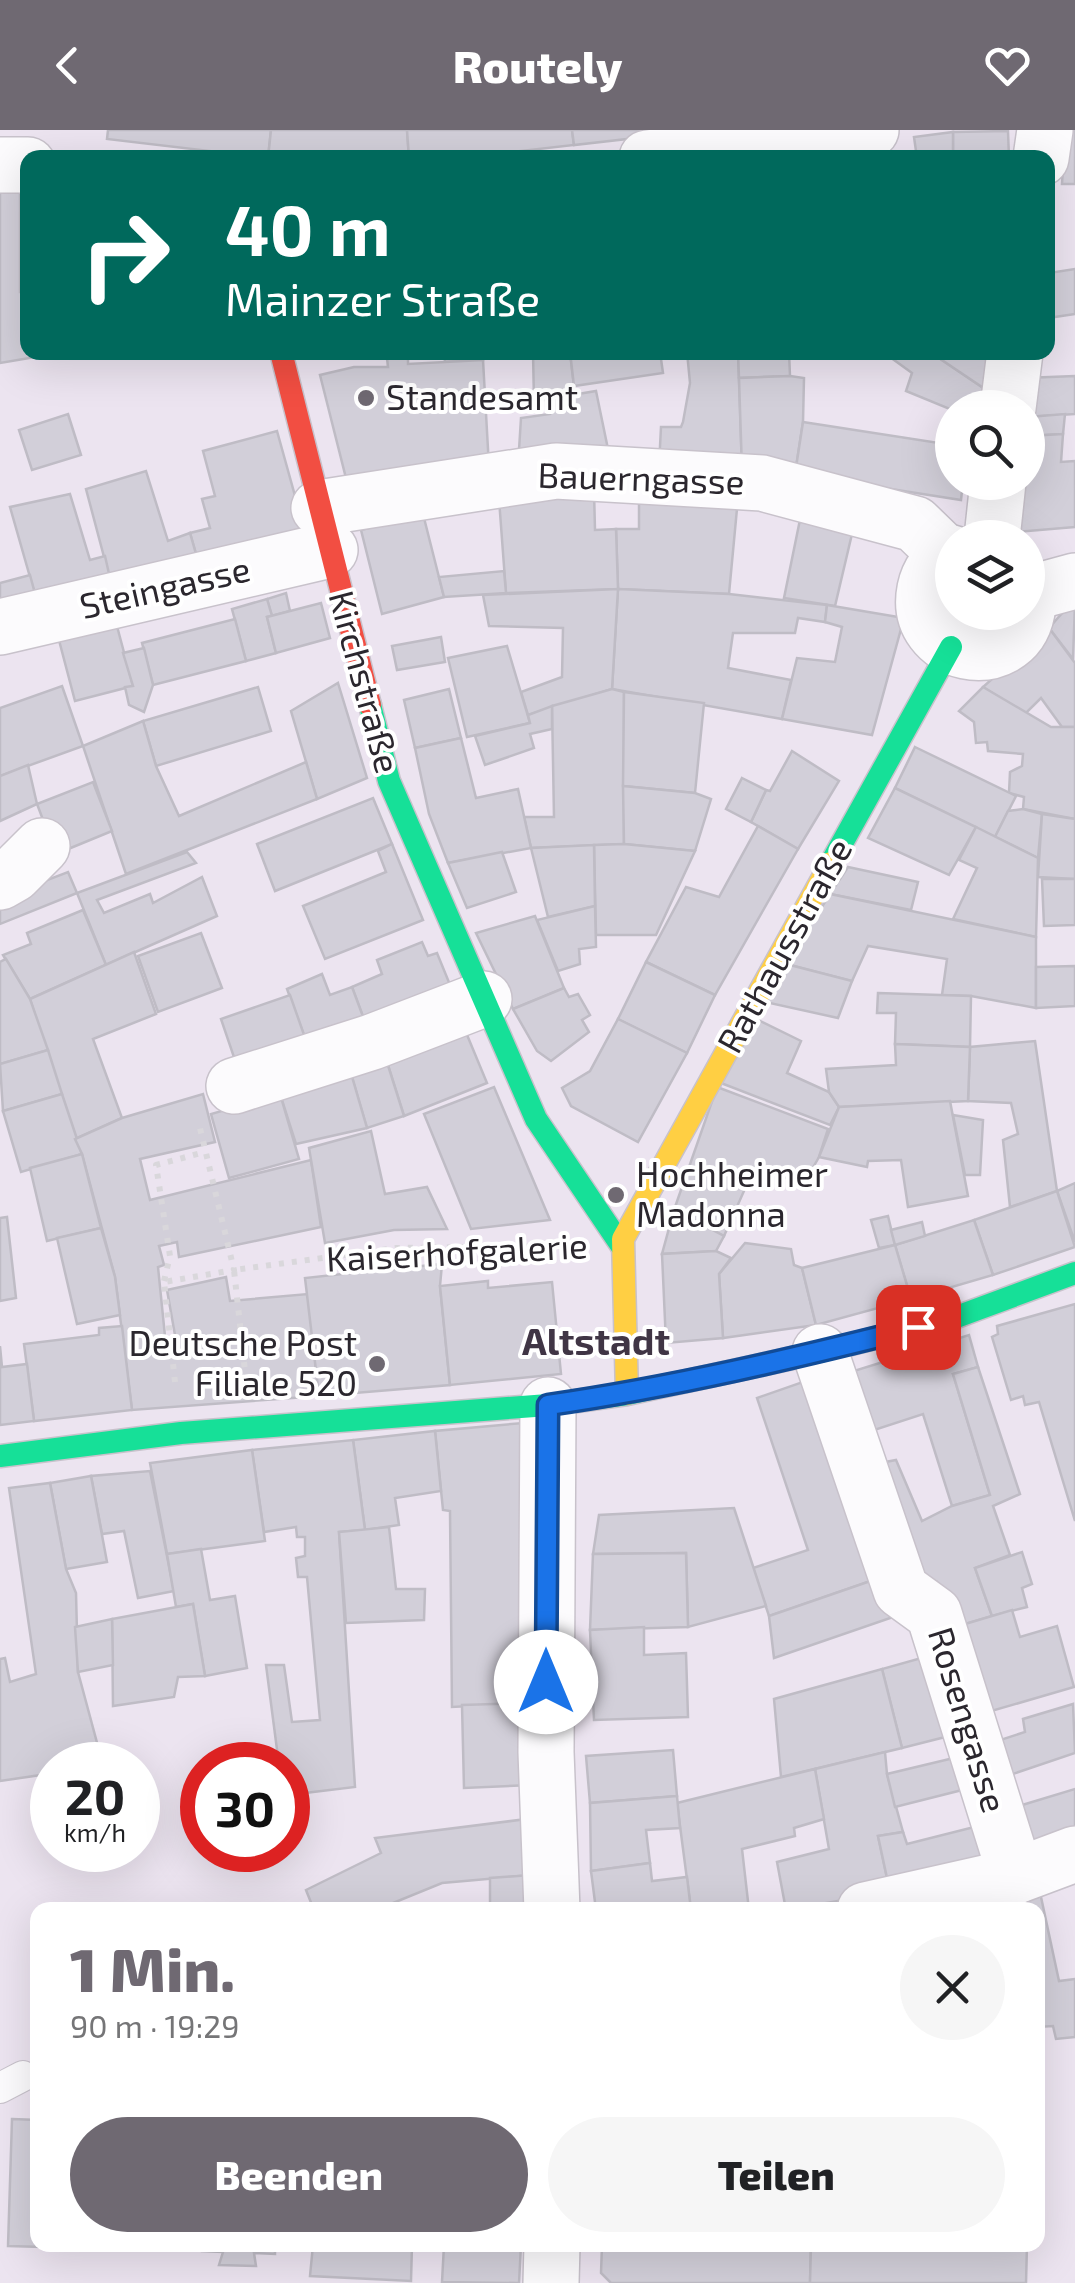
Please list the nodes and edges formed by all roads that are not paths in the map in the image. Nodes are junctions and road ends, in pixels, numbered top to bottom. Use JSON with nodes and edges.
{"nodes":[{"id":1,"x":871,"y":130,"type":"edge"},
{"id":2,"x":711,"y":150,"type":"edge"},
{"id":3,"x":282,"y":360,"type":"edge"},
{"id":4,"x":1014,"y":360,"type":"edge"},
{"id":5,"x":1010,"y":390,"type":"edge"},
{"id":6,"x":324,"y":529,"type":"junction"},
{"id":7,"x":935,"y":534,"type":"edge"},
{"id":8,"x":935,"y":572,"type":"edge"},
{"id":9,"x":0,"y":627,"type":"edge"},
{"id":10,"x":1019,"y":630,"type":"edge"},
{"id":11,"x":951,"y":647,"type":"junction"},
{"id":12,"x":42,"y":846,"type":"dead end"},
{"id":13,"x":0,"y":882,"type":"edge"},
{"id":14,"x":484,"y":999,"type":"junction"},
{"id":15,"x":234,"y":1086,"type":"road end"},
{"id":16,"x":622,"y":1245,"type":"junction"},
{"id":17,"x":1075,"y":1273,"type":"edge"},
{"id":18,"x":820,"y":1352,"type":"junction"},
{"id":19,"x":626,"y":1394,"type":"junction"},
{"id":20,"x":548,"y":1405,"type":"junction"},
{"id":21,"x":0,"y":1456,"type":"edge"},
{"id":22,"x":1075,"y":1854,"type":"edge"},
{"id":23,"x":1016,"y":1876,"type":"junction"},
{"id":24,"x":552,"y":1902,"type":"edge"},
{"id":25,"x":901,"y":1902,"type":"edge"},
{"id":26,"x":552,"y":2252,"type":"edge"},
{"id":27,"x":551,"y":2283,"type":"edge"}],
"edges":[{"from":1,"to":2,"type":"street"},
{"from":3,"to":6,"type":"street","name":"Kirchstraße"},
{"from":4,"to":5,"type":"street"},
{"from":6,"to":7,"type":"street","name":"Bauerngasse"},
{"from":6,"to":9,"type":"street","name":"Steingasse"},
{"from":6,"to":14,"type":"street","name":"Kirchstraße"},
{"from":8,"to":11,"type":"street"},
{"from":10,"to":11,"type":"street"},
{"from":11,"to":16,"type":"street","name":"Rathausstraße"},
{"from":12,"to":13,"type":"street"},
{"from":14,"to":15,"type":"street"},
{"from":14,"to":16,"type":"street","name":"Kirchstraße"},
{"from":16,"to":19,"type":"street"},
{"from":17,"to":18,"type":"street"},
{"from":18,"to":19,"type":"street"},
{"from":18,"to":23,"type":"street","name":"Rosengasse"},
{"from":19,"to":20,"type":"street"},
{"from":20,"to":21,"type":"street"},
{"from":20,"to":24,"type":"street"},
{"from":22,"to":23,"type":"street"},
{"from":23,"to":25,"type":"street"},
{"from":26,"to":27,"type":"street"}]}
